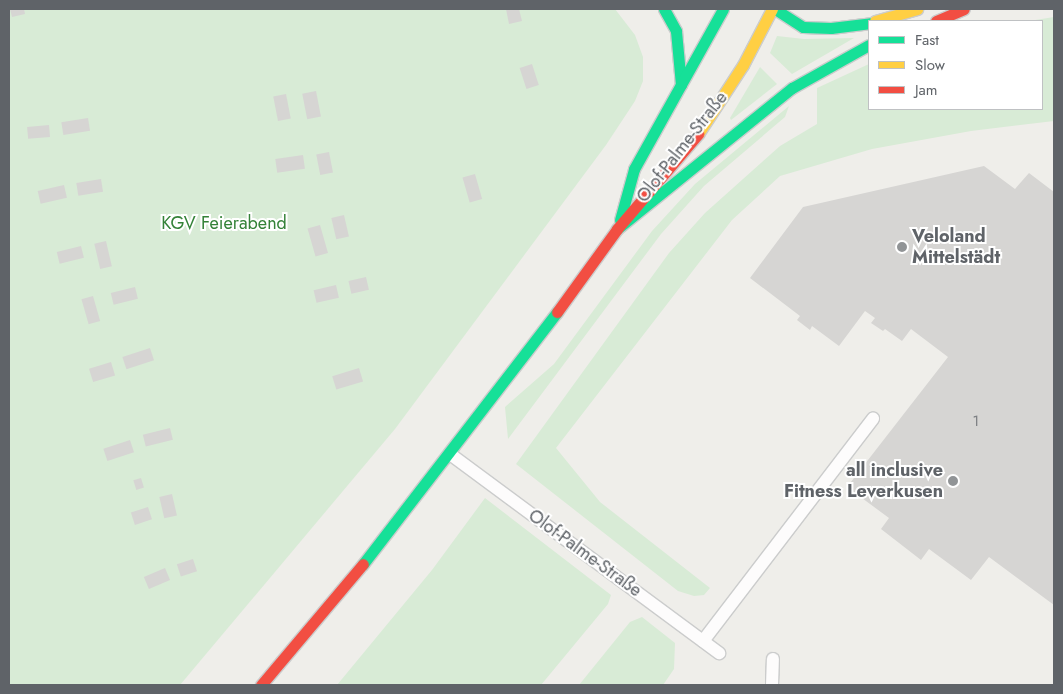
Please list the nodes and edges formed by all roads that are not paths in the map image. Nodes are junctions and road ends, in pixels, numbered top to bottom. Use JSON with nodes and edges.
{"nodes":[{"id":1,"x":664,"y":9,"type":"edge"},
{"id":2,"x":723,"y":9,"type":"edge"},
{"id":3,"x":774,"y":9,"type":"edge"},
{"id":4,"x":917,"y":9,"type":"edge"},
{"id":5,"x":964,"y":9,"type":"edge"},
{"id":6,"x":878,"y":20,"type":"edge"},
{"id":7,"x":938,"y":20,"type":"edge"},
{"id":8,"x":868,"y":23,"type":"edge"},
{"id":9,"x":868,"y":46,"type":"edge"},
{"id":10,"x":681,"y":85,"type":"junction"},
{"id":11,"x":617,"y":230,"type":"junction"},
{"id":12,"x":873,"y":420,"type":"dead end"},
{"id":13,"x":450,"y":454,"type":"junction"},
{"id":14,"x":703,"y":640,"type":"junction"},
{"id":15,"x":719,"y":652,"type":"dead end"},
{"id":16,"x":773,"y":659,"type":"dead end"},
{"id":17,"x":260,"y":685,"type":"edge"},
{"id":18,"x":772,"y":685,"type":"edge"}],
"edges":[{"from":1,"to":10,"type":"main road"},
{"from":2,"to":10,"type":"main road","name":"Olof-Palme-Straße"},
{"from":3,"to":8,"type":"main road"},
{"from":3,"to":11,"type":"main road","name":"Olof-Palme-Straße"},
{"from":4,"to":6,"type":"main road"},
{"from":5,"to":7,"type":"main road"},
{"from":9,"to":11,"type":"main road"},
{"from":10,"to":11,"type":"main road","name":"Olof-Palme-Straße"},
{"from":11,"to":13,"type":"main road","name":"Olof-Palme-Straße"},
{"from":12,"to":14,"type":"lane"},
{"from":13,"to":14,"type":"lane","name":"Olof-Palme-Straße"},
{"from":13,"to":17,"type":"main road","name":"Olof-Palme-Straße"},
{"from":14,"to":15,"type":"lane","name":"Olof-Palme-Straße"},
{"from":16,"to":18,"type":"lane"}]}
